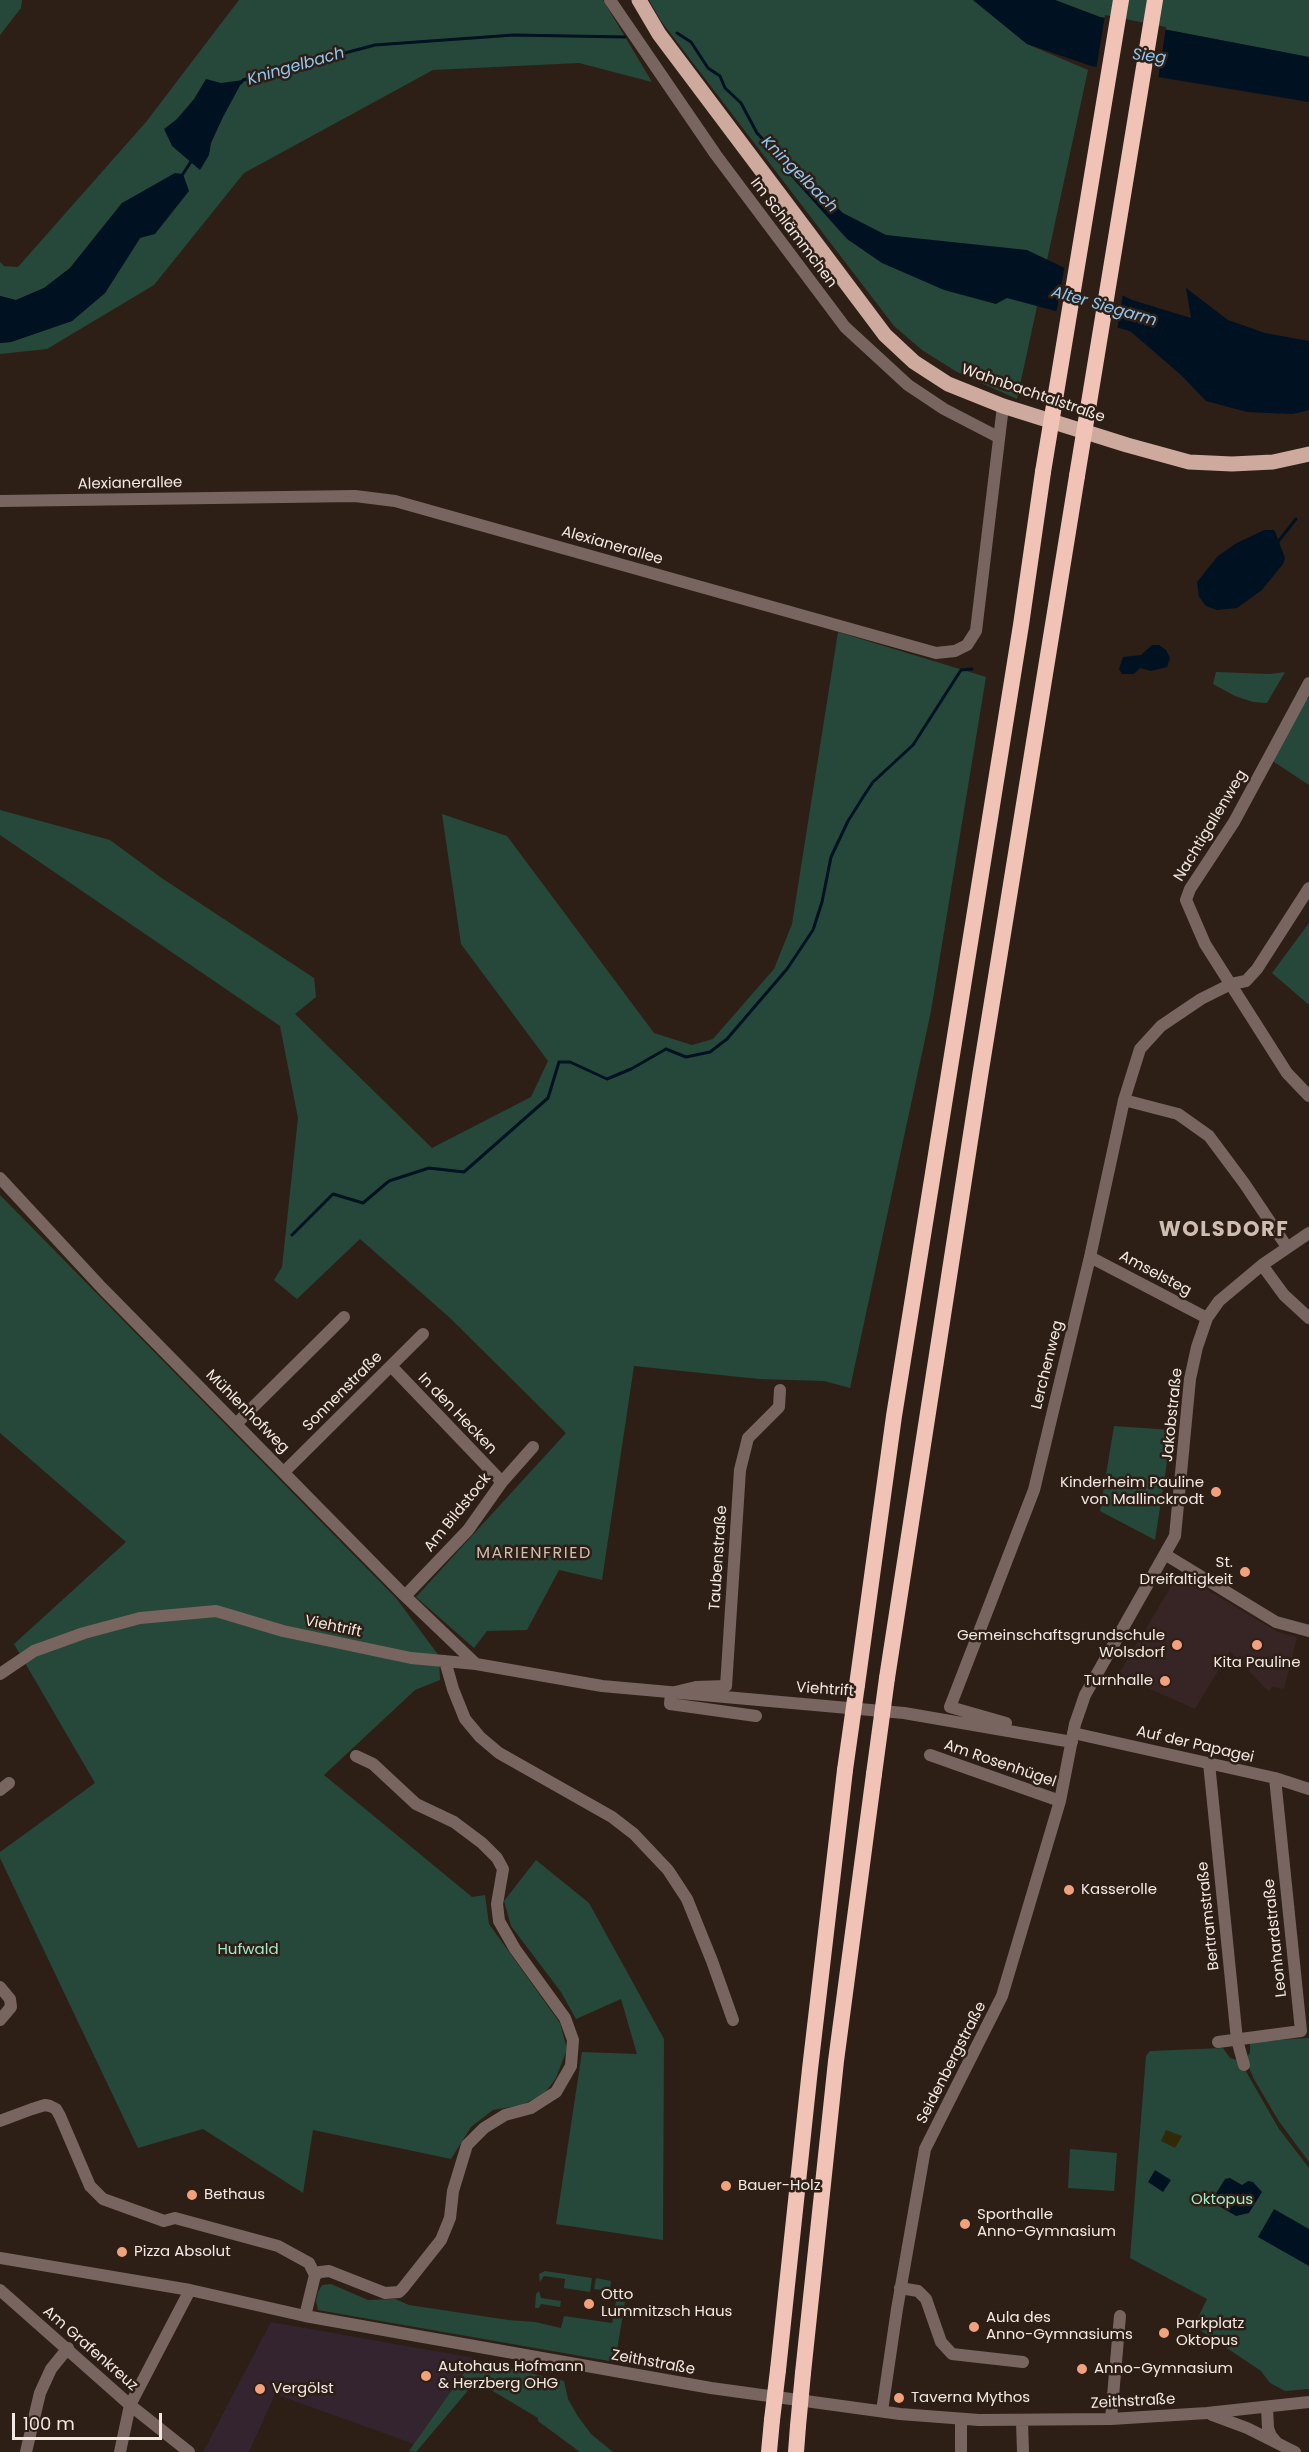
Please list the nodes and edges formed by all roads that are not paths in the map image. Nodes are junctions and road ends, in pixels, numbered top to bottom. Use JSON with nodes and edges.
{"nodes":[{"id":1,"x":610,"y":0,"type":"edge"},
{"id":2,"x":639,"y":0,"type":"edge"},
{"id":3,"x":1121,"y":0,"type":"edge"},
{"id":4,"x":1155,"y":0,"type":"edge"},
{"id":5,"x":1003,"y":406,"type":"junction"},
{"id":6,"x":998,"y":437,"type":"junction"},
{"id":7,"x":1309,"y":454,"type":"edge"},
{"id":8,"x":0,"y":501,"type":"edge"},
{"id":9,"x":1309,"y":683,"type":"edge"},
{"id":10,"x":1309,"y":888,"type":"edge"},
{"id":11,"x":1231,"y":984,"type":"junction"},
{"id":12,"x":1309,"y":1095,"type":"edge"},
{"id":13,"x":1124,"y":1100,"type":"junction"},
{"id":14,"x":0,"y":1178,"type":"edge"},
{"id":15,"x":1309,"y":1233,"type":"edge"},
{"id":16,"x":1287,"y":1247,"type":"junction"},
{"id":17,"x":1090,"y":1257,"type":"junction"},
{"id":18,"x":1262,"y":1265,"type":"junction"},
{"id":19,"x":344,"y":1317,"type":"dead end"},
{"id":20,"x":1207,"y":1318,"type":"junction"},
{"id":21,"x":1309,"y":1318,"type":"edge"},
{"id":22,"x":423,"y":1334,"type":"dead end"},
{"id":23,"x":391,"y":1366,"type":"junction"},
{"id":24,"x":780,"y":1390,"type":"dead end"},
{"id":25,"x":237,"y":1423,"type":"junction"},
{"id":26,"x":533,"y":1448,"type":"dead end"},
{"id":27,"x":284,"y":1472,"type":"junction"},
{"id":28,"x":502,"y":1482,"type":"junction"},
{"id":29,"x":1166,"y":1555,"type":"junction"},
{"id":30,"x":405,"y":1596,"type":"junction"},
{"id":31,"x":1309,"y":1631,"type":"edge"},
{"id":32,"x":446,"y":1661,"type":"junction"},
{"id":33,"x":476,"y":1664,"type":"junction"},
{"id":34,"x":0,"y":1674,"type":"edge"},
{"id":35,"x":671,"y":1694,"type":"junction"},
{"id":36,"x":904,"y":1713,"type":"joint"},
{"id":37,"x":756,"y":1716,"type":"dead end"},
{"id":38,"x":1028,"y":1733,"type":"junction"},
{"id":39,"x":1073,"y":1738,"type":"junction"},
{"id":40,"x":930,"y":1755,"type":"dead end"},
{"id":41,"x":356,"y":1756,"type":"dead end"},
{"id":42,"x":1209,"y":1763,"type":"junction"},
{"id":43,"x":1275,"y":1778,"type":"junction"},
{"id":44,"x":1309,"y":1789,"type":"edge"},
{"id":45,"x":1060,"y":1801,"type":"junction"},
{"id":46,"x":0,"y":1987,"type":"edge"},
{"id":47,"x":0,"y":2020,"type":"edge"},
{"id":48,"x":733,"y":2020,"type":"dead end"},
{"id":49,"x":1237,"y":2040,"type":"junction"},
{"id":50,"x":1218,"y":2042,"type":"dead end"},
{"id":51,"x":1244,"y":2065,"type":"dead end"},
{"id":52,"x":0,"y":2121,"type":"edge"},
{"id":53,"x":0,"y":2258,"type":"edge"},
{"id":54,"x":315,"y":2275,"type":"junction"},
{"id":55,"x":900,"y":2288,"type":"junction"},
{"id":56,"x":0,"y":2290,"type":"edge"},
{"id":57,"x":190,"y":2290,"type":"junction"},
{"id":58,"x":305,"y":2316,"type":"junction"},
{"id":59,"x":1120,"y":2316,"type":"dead end"},
{"id":60,"x":68,"y":2348,"type":"junction"},
{"id":61,"x":1023,"y":2362,"type":"dead end"},
{"id":62,"x":1309,"y":2402,"type":"edge"},
{"id":63,"x":130,"y":2405,"type":"junction"},
{"id":64,"x":1267,"y":2407,"type":"junction"},
{"id":65,"x":882,"y":2411,"type":"junction"},
{"id":66,"x":1207,"y":2413,"type":"junction"},
{"id":67,"x":961,"y":2419,"type":"junction"},
{"id":68,"x":1111,"y":2419,"type":"junction"},
{"id":69,"x":1022,"y":2421,"type":"junction"},
{"id":70,"x":1277,"y":2442,"type":"junction"},
{"id":71,"x":27,"y":2452,"type":"edge"},
{"id":72,"x":120,"y":2452,"type":"edge"},
{"id":73,"x":189,"y":2452,"type":"edge"},
{"id":74,"x":769,"y":2452,"type":"edge"},
{"id":75,"x":796,"y":2452,"type":"edge"},
{"id":76,"x":961,"y":2452,"type":"edge"},
{"id":77,"x":1023,"y":2452,"type":"edge"},
{"id":78,"x":1295,"y":2452,"type":"edge"}],
"edges":[{"from":1,"to":6,"type":"street","name":"Im Schlämmchen"},
{"from":2,"to":5,"type":"main road","name":"Wahnbachtalstraße"},
{"from":3,"to":74,"type":"highway","bridge":true},
{"from":4,"to":75,"type":"highway","bridge":true},
{"from":5,"to":6,"type":"street","name":"Alexianerallee"},
{"from":5,"to":7,"type":"main road","name":"Wahnbachtalstraße"},
{"from":6,"to":8,"type":"street","name":"Alexianerallee"},
{"from":9,"to":11,"type":"street","name":"Nachtigallenweg"},
{"from":10,"to":11,"type":"street","name":"Lerchenweg"},
{"from":11,"to":12,"type":"street"},
{"from":11,"to":13,"type":"street","name":"Lerchenweg"},
{"from":13,"to":16,"type":"street"},
{"from":13,"to":17,"type":"street","name":"Lerchenweg"},
{"from":14,"to":25,"type":"street","name":"Mühlenhofweg"},
{"from":15,"to":16,"type":"street","name":"Jakobstraße"},
{"from":16,"to":18,"type":"street","name":"Jakobstraße"},
{"from":17,"to":20,"type":"street","name":"Amselsteg"},
{"from":17,"to":38,"type":"street","name":"Lerchenweg"},
{"from":18,"to":20,"type":"street","name":"Jakobstraße"},
{"from":18,"to":21,"type":"street"},
{"from":19,"to":25,"type":"street"},
{"from":20,"to":29,"type":"street","name":"Jakobstraße"},
{"from":22,"to":23,"type":"street","name":"Sonnenstraße"},
{"from":23,"to":27,"type":"street","name":"Sonnenstraße"},
{"from":23,"to":28,"type":"street","name":"In den Hecken"},
{"from":24,"to":35,"type":"street","name":"Taubenstraße"},
{"from":25,"to":27,"type":"street","name":"Mühlenhofweg"},
{"from":26,"to":28,"type":"street","name":"Am Bildstock"},
{"from":27,"to":30,"type":"street","name":"Mühlenhofweg"},
{"from":28,"to":30,"type":"street","name":"Am Bildstock"},
{"from":29,"to":31,"type":"street"},
{"from":29,"to":39,"type":"street","name":"Jakobstraße"},
{"from":30,"to":33,"type":"street","name":"Mühlenhofweg"},
{"from":32,"to":33,"type":"street","name":"Viehtrift"},
{"from":32,"to":34,"type":"street","name":"Viehtrift"},
{"from":32,"to":48,"type":"street"},
{"from":33,"to":35,"type":"street","name":"Viehtrift"},
{"from":35,"to":36,"type":"street","name":"Viehtrift"},
{"from":35,"to":37,"type":"street","name":"Viehtrift"},
{"from":36,"to":38,"type":"street","name":"Auf der Papagei"},
{"from":38,"to":39,"type":"street","name":"Auf der Papagei"},
{"from":39,"to":42,"type":"street","name":"Auf der Papagei"},
{"from":39,"to":45,"type":"street","name":"Seidenbergstraße"},
{"from":40,"to":45,"type":"street","name":"Am Rosenhügel"},
{"from":41,"to":54,"type":"street"},
{"from":42,"to":43,"type":"street","name":"Auf der Papagei"},
{"from":42,"to":49,"type":"street","name":"Bertramstraße"},
{"from":43,"to":44,"type":"street","name":"Auf der Papagei"},
{"from":43,"to":49,"type":"street","name":"Leonhardstraße"},
{"from":45,"to":55,"type":"street","name":"Seidenbergstraße"},
{"from":46,"to":47,"type":"street"},
{"from":49,"to":50,"type":"street"},
{"from":49,"to":51,"type":"street","name":"Bertramstraße"},
{"from":52,"to":54,"type":"street"},
{"from":53,"to":57,"type":"street","name":"Zeithstraße"},
{"from":54,"to":58,"type":"street"},
{"from":55,"to":61,"type":"street"},
{"from":55,"to":65,"type":"street","name":"Seidenbergstraße"},
{"from":56,"to":60,"type":"street","name":"Am Grafenkreuz"},
{"from":57,"to":58,"type":"street","name":"Zeithstraße"},
{"from":57,"to":63,"type":"street"},
{"from":58,"to":65,"type":"street","name":"Zeithstraße"},
{"from":59,"to":68,"type":"street"},
{"from":60,"to":63,"type":"street","name":"Am Grafenkreuz"},
{"from":60,"to":71,"type":"street"},
{"from":62,"to":64,"type":"street","name":"Zeithstraße"},
{"from":63,"to":72,"type":"street"},
{"from":63,"to":73,"type":"street","name":"Am Grafenkreuz"},
{"from":64,"to":66,"type":"street","name":"Zeithstraße"},
{"from":64,"to":70,"type":"street"},
{"from":65,"to":67,"type":"street","name":"Zeithstraße"},
{"from":66,"to":68,"type":"street","name":"Zeithstraße"},
{"from":66,"to":70,"type":"street"},
{"from":67,"to":69,"type":"street","name":"Zeithstraße"},
{"from":67,"to":76,"type":"street"},
{"from":68,"to":69,"type":"street","name":"Zeithstraße"},
{"from":69,"to":77,"type":"street"},
{"from":70,"to":78,"type":"street"}]}
